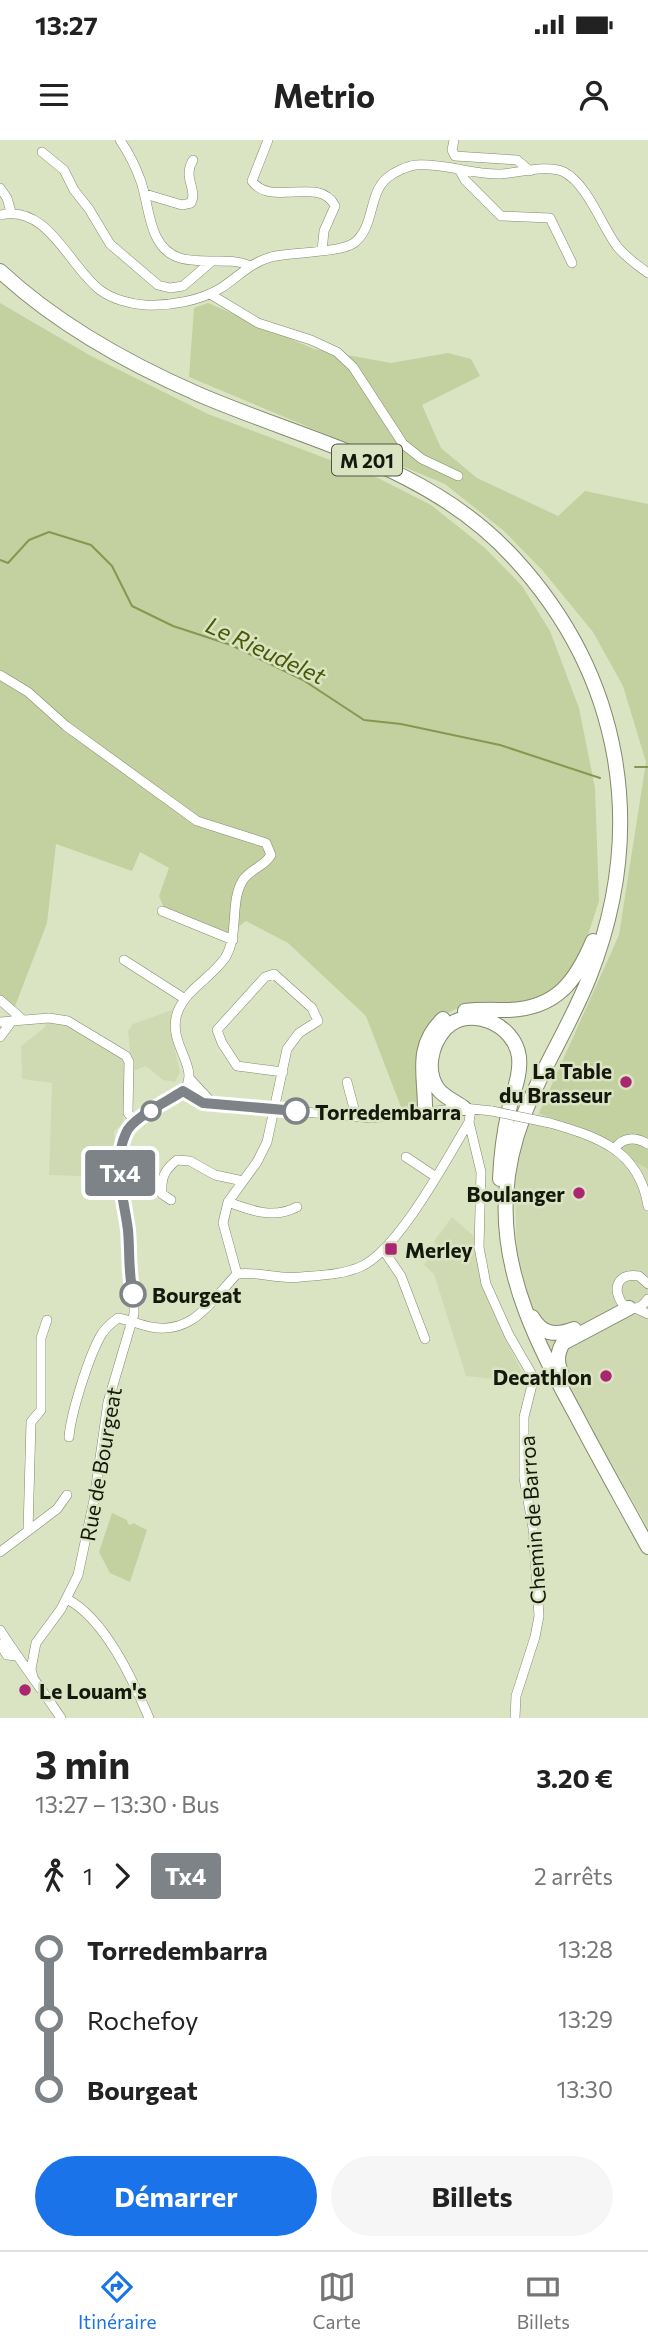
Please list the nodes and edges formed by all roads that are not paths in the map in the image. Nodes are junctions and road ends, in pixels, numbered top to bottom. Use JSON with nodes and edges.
{"nodes":[{"id":1,"x":120,"y":140,"type":"edge"},
{"id":2,"x":268,"y":140,"type":"edge"},
{"id":3,"x":454,"y":140,"type":"edge"},
{"id":4,"x":42,"y":152,"type":"dead end"},
{"id":5,"x":193,"y":160,"type":"dead end"},
{"id":6,"x":459,"y":169,"type":"junction"},
{"id":7,"x":530,"y":171,"type":"junction"},
{"id":8,"x":0,"y":188,"type":"edge"},
{"id":9,"x":145,"y":194,"type":"junction"},
{"id":10,"x":11,"y":212,"type":"junction"},
{"id":11,"x":0,"y":215,"type":"edge"},
{"id":12,"x":322,"y":250,"type":"junction"},
{"id":13,"x":211,"y":262,"type":"junction"},
{"id":14,"x":572,"y":263,"type":"dead end"},
{"id":15,"x":250,"y":266,"type":"junction"},
{"id":16,"x":0,"y":271,"type":"edge"},
{"id":17,"x":648,"y":273,"type":"edge"},
{"id":18,"x":0,"y":281,"type":"edge"},
{"id":19,"x":210,"y":294,"type":"junction"},
{"id":20,"x":457,"y":476,"type":"dead end"},
{"id":21,"x":0,"y":675,"type":"edge"},
{"id":22,"x":162,"y":911,"type":"dead end"},
{"id":23,"x":602,"y":920,"type":"junction"},
{"id":24,"x":233,"y":940,"type":"junction"},
{"id":25,"x":124,"y":960,"type":"dead end"},
{"id":26,"x":186,"y":999,"type":"junction"},
{"id":27,"x":0,"y":1000,"type":"edge"},
{"id":28,"x":17,"y":1020,"type":"junction"},
{"id":29,"x":0,"y":1022,"type":"edge"},
{"id":30,"x":0,"y":1037,"type":"edge"},
{"id":31,"x":283,"y":1072,"type":"junction"},
{"id":32,"x":190,"y":1079,"type":"junction"},
{"id":33,"x":347,"y":1082,"type":"dead end"},
{"id":34,"x":183,"y":1091,"type":"junction"},
{"id":35,"x":439,"y":1091,"type":"junction"},
{"id":36,"x":213,"y":1104,"type":"junction"},
{"id":37,"x":276,"y":1110,"type":"junction"},
{"id":38,"x":428,"y":1112,"type":"junction"},
{"id":39,"x":468,"y":1113,"type":"junction"},
{"id":40,"x":356,"y":1116,"type":"junction"},
{"id":41,"x":135,"y":1121,"type":"junction"},
{"id":42,"x":648,"y":1144,"type":"edge"},
{"id":43,"x":615,"y":1148,"type":"junction"},
{"id":44,"x":406,"y":1157,"type":"dead end"},
{"id":45,"x":436,"y":1177,"type":"junction"},
{"id":46,"x":243,"y":1181,"type":"junction"},
{"id":47,"x":171,"y":1200,"type":"dead end"},
{"id":48,"x":228,"y":1202,"type":"junction"},
{"id":49,"x":648,"y":1206,"type":"edge"},
{"id":50,"x":298,"y":1207,"type":"dead end"},
{"id":51,"x":384,"y":1251,"type":"junction"},
{"id":52,"x":643,"y":1273,"type":"edge"},
{"id":53,"x":237,"y":1274,"type":"junction"},
{"id":54,"x":516,"y":1284,"type":"junction"},
{"id":55,"x":648,"y":1284,"type":"edge"},
{"id":56,"x":617,"y":1297,"type":"junction"},
{"id":57,"x":648,"y":1299,"type":"edge"},
{"id":58,"x":632,"y":1308,"type":"junction"},
{"id":59,"x":648,"y":1314,"type":"edge"},
{"id":60,"x":47,"y":1320,"type":"dead end"},
{"id":61,"x":132,"y":1322,"type":"junction"},
{"id":62,"x":425,"y":1339,"type":"dead end"},
{"id":63,"x":533,"y":1342,"type":"junction"},
{"id":64,"x":69,"y":1437,"type":"dead end"},
{"id":65,"x":593,"y":1448,"type":"junction"},
{"id":66,"x":67,"y":1495,"type":"dead end"},
{"id":67,"x":28,"y":1531,"type":"junction"},
{"id":68,"x":648,"y":1547,"type":"edge"},
{"id":69,"x":0,"y":1552,"type":"edge"},
{"id":70,"x":648,"y":1558,"type":"edge"},
{"id":71,"x":67,"y":1599,"type":"junction"},
{"id":72,"x":0,"y":1630,"type":"edge"},
{"id":73,"x":0,"y":1644,"type":"edge"},
{"id":74,"x":17,"y":1656,"type":"junction"},
{"id":75,"x":33,"y":1677,"type":"junction"},
{"id":76,"x":61,"y":1718,"type":"edge"},
{"id":77,"x":149,"y":1718,"type":"edge"},
{"id":78,"x":515,"y":1718,"type":"edge"}],
"edges":[{"from":1,"to":9,"type":"street"},
{"from":2,"to":12,"type":"street"},
{"from":3,"to":7,"type":"street"},
{"from":4,"to":13,"type":"street"},
{"from":5,"to":9,"type":"street"},
{"from":6,"to":7,"type":"street"},
{"from":6,"to":12,"type":"street"},
{"from":6,"to":14,"type":"street"},
{"from":7,"to":17,"type":"street"},
{"from":8,"to":10,"type":"street"},
{"from":9,"to":13,"type":"street"},
{"from":10,"to":11,"type":"street"},
{"from":10,"to":19,"type":"street"},
{"from":12,"to":15,"type":"street"},
{"from":13,"to":15,"type":"street"},
{"from":15,"to":19,"type":"street"},
{"from":16,"to":54,"type":"highway","number":"M 201"},
{"from":18,"to":23,"type":"highway","number":"M 201"},
{"from":19,"to":20,"type":"street"},
{"from":21,"to":24,"type":"street"},
{"from":22,"to":24,"type":"street"},
{"from":23,"to":38,"type":"highway"},
{"from":23,"to":63,"type":"highway","number":"M 201"},
{"from":24,"to":26,"type":"street"},
{"from":25,"to":26,"type":"street"},
{"from":26,"to":32,"type":"street"},
{"from":27,"to":28,"type":"street"},
{"from":28,"to":29,"type":"street"},
{"from":28,"to":30,"type":"street"},
{"from":28,"to":41,"type":"street"},
{"from":31,"to":31,"type":"street"},
{"from":31,"to":37,"type":"street"},
{"from":32,"to":34,"type":"street"},
{"from":32,"to":36,"type":"street"},
{"from":33,"to":40,"type":"street"},
{"from":34,"to":36,"type":"street"},
{"from":34,"to":41,"type":"street"},
{"from":35,"to":38,"type":"highway"},
{"from":35,"to":39,"type":"highway"},
{"from":35,"to":63,"type":"highway"},
{"from":36,"to":37,"type":"street"},
{"from":37,"to":40,"type":"street"},
{"from":37,"to":46,"type":"street"},
{"from":38,"to":39,"type":"street"},
{"from":38,"to":40,"type":"street"},
{"from":39,"to":43,"type":"street","bridge":true},
{"from":39,"to":45,"type":"street"},
{"from":39,"to":78,"type":"street","name":"Chemin de Barroa"},
{"from":41,"to":61,"type":"street","name":"Rue de Bourgeat"},
{"from":42,"to":43,"type":"street"},
{"from":43,"to":49,"type":"street"},
{"from":44,"to":45,"type":"street"},
{"from":45,"to":51,"type":"street"},
{"from":46,"to":47,"type":"street"},
{"from":46,"to":48,"type":"street"},
{"from":48,"to":50,"type":"street"},
{"from":48,"to":53,"type":"street"},
{"from":51,"to":53,"type":"street"},
{"from":51,"to":62,"type":"street"},
{"from":52,"to":55,"type":"street"},
{"from":52,"to":56,"type":"street"},
{"from":53,"to":61,"type":"street"},
{"from":54,"to":56,"type":"highway"},
{"from":54,"to":65,"type":"highway","number":"M 201"},
{"from":56,"to":58,"type":"street"},
{"from":57,"to":58,"type":"street"},
{"from":58,"to":59,"type":"street"},
{"from":58,"to":65,"type":"highway"},
{"from":60,"to":67,"type":"street"},
{"from":61,"to":64,"type":"street"},
{"from":61,"to":71,"type":"street","name":"Rue de Bourgeat"},
{"from":63,"to":70,"type":"highway","number":"M 201"},
{"from":65,"to":68,"type":"highway","number":"M 201"},
{"from":66,"to":67,"type":"street"},
{"from":67,"to":69,"type":"street"},
{"from":71,"to":75,"type":"street","name":"Rue de Bourgeat"},
{"from":71,"to":77,"type":"street"},
{"from":72,"to":74,"type":"street"},
{"from":73,"to":74,"type":"street"},
{"from":74,"to":75,"type":"street"},
{"from":75,"to":76,"type":"street"}]}
